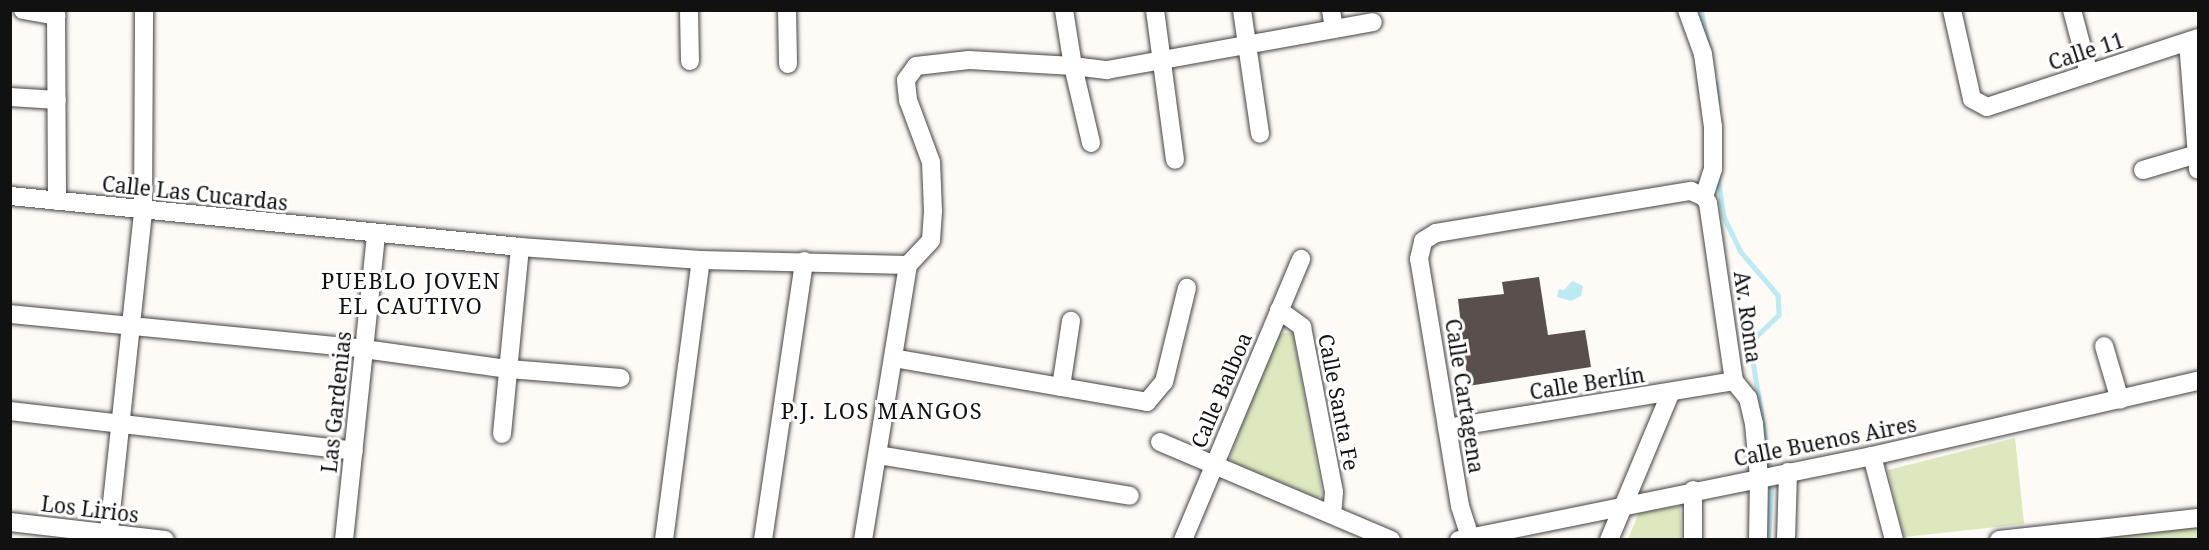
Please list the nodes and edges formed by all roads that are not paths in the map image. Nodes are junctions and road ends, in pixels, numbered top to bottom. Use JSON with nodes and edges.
{"nodes":[{"id":1,"x":23,"y":10,"type":"edge"},
{"id":2,"x":144,"y":10,"type":"edge"},
{"id":3,"x":689,"y":10,"type":"edge"},
{"id":4,"x":787,"y":10,"type":"edge"},
{"id":5,"x":1064,"y":10,"type":"edge"},
{"id":6,"x":1155,"y":10,"type":"edge"},
{"id":7,"x":1242,"y":10,"type":"edge"},
{"id":8,"x":1331,"y":10,"type":"edge"},
{"id":9,"x":1687,"y":10,"type":"edge"},
{"id":10,"x":1952,"y":10,"type":"edge"},
{"id":11,"x":2072,"y":10,"type":"edge"},
{"id":12,"x":56,"y":13,"type":"edge"},
{"id":13,"x":1373,"y":22,"type":"dead end"},
{"id":14,"x":1334,"y":29,"type":"junction"},
{"id":15,"x":2193,"y":40,"type":"edge"},
{"id":16,"x":1248,"y":45,"type":"junction"},
{"id":17,"x":1162,"y":60,"type":"junction"},
{"id":18,"x":690,"y":61,"type":"dead end"},
{"id":19,"x":788,"y":64,"type":"dead end"},
{"id":20,"x":1072,"y":66,"type":"junction"},
{"id":21,"x":2089,"y":74,"type":"junction"},
{"id":22,"x":10,"y":97,"type":"edge"},
{"id":23,"x":57,"y":99,"type":"junction"},
{"id":24,"x":1260,"y":134,"type":"dead end"},
{"id":25,"x":1091,"y":143,"type":"dead end"},
{"id":26,"x":1175,"y":160,"type":"dead end"},
{"id":27,"x":2198,"y":162,"type":"edge"},
{"id":28,"x":2143,"y":170,"type":"dead end"},
{"id":29,"x":10,"y":196,"type":"edge"},
{"id":30,"x":1706,"y":200,"type":"junction"},
{"id":31,"x":57,"y":201,"type":"junction"},
{"id":32,"x":143,"y":211,"type":"junction"},
{"id":33,"x":375,"y":234,"type":"junction"},
{"id":34,"x":519,"y":247,"type":"junction"},
{"id":35,"x":1301,"y":259,"type":"dead end"},
{"id":36,"x":701,"y":260,"type":"junction"},
{"id":37,"x":804,"y":261,"type":"junction"},
{"id":38,"x":908,"y":265,"type":"junction"},
{"id":39,"x":1187,"y":288,"type":"dead end"},
{"id":40,"x":1279,"y":310,"type":"junction"},
{"id":41,"x":10,"y":314,"type":"edge"},
{"id":42,"x":1071,"y":321,"type":"dead end"},
{"id":43,"x":129,"y":326,"type":"junction"},
{"id":44,"x":2104,"y":346,"type":"dead end"},
{"id":45,"x":364,"y":349,"type":"junction"},
{"id":46,"x":893,"y":358,"type":"junction"},
{"id":47,"x":509,"y":369,"type":"junction"},
{"id":48,"x":621,"y":378,"type":"dead end"},
{"id":49,"x":1734,"y":381,"type":"junction"},
{"id":50,"x":2199,"y":381,"type":"edge"},
{"id":51,"x":1061,"y":387,"type":"junction"},
{"id":52,"x":1671,"y":392,"type":"junction"},
{"id":53,"x":2120,"y":399,"type":"junction"},
{"id":54,"x":10,"y":411,"type":"edge"},
{"id":55,"x":120,"y":424,"type":"junction"},
{"id":56,"x":1448,"y":428,"type":"junction"},
{"id":57,"x":502,"y":434,"type":"dead end"},
{"id":58,"x":1160,"y":442,"type":"dead end"},
{"id":59,"x":354,"y":451,"type":"junction"},
{"id":60,"x":878,"y":454,"type":"junction"},
{"id":61,"x":1872,"y":456,"type":"junction"},
{"id":62,"x":1214,"y":464,"type":"junction"},
{"id":63,"x":1788,"y":472,"type":"junction"},
{"id":64,"x":1759,"y":477,"type":"junction"},
{"id":65,"x":1693,"y":490,"type":"junction"},
{"id":66,"x":1130,"y":496,"type":"dead end"},
{"id":67,"x":1623,"y":507,"type":"junction"},
{"id":68,"x":1332,"y":514,"type":"junction"},
{"id":69,"x":2199,"y":518,"type":"edge"},
{"id":70,"x":10,"y":522,"type":"edge"},
{"id":71,"x":2093,"y":535,"type":"edge"},
{"id":72,"x":108,"y":537,"type":"edge"},
{"id":73,"x":1467,"y":539,"type":"edge"},
{"id":74,"x":165,"y":540,"type":"edge"},
{"id":75,"x":344,"y":540,"type":"edge"},
{"id":76,"x":664,"y":540,"type":"edge"},
{"id":77,"x":763,"y":540,"type":"edge"},
{"id":78,"x":863,"y":540,"type":"edge"},
{"id":79,"x":1183,"y":540,"type":"edge"},
{"id":80,"x":1391,"y":540,"type":"edge"},
{"id":81,"x":1609,"y":540,"type":"edge"},
{"id":82,"x":1693,"y":540,"type":"edge"},
{"id":83,"x":1758,"y":540,"type":"edge"},
{"id":84,"x":1786,"y":540,"type":"edge"},
{"id":85,"x":1894,"y":540,"type":"edge"},
{"id":86,"x":1999,"y":540,"type":"edge"}],
"edges":[{"from":1,"to":12,"type":"street"},
{"from":2,"to":32,"type":"street"},
{"from":3,"to":18,"type":"street"},
{"from":4,"to":19,"type":"street"},
{"from":5,"to":20,"type":"street"},
{"from":6,"to":17,"type":"street"},
{"from":7,"to":16,"type":"street"},
{"from":8,"to":14,"type":"street"},
{"from":9,"to":30,"type":"street"},
{"from":10,"to":21,"type":"street","name":"Calle 11"},
{"from":11,"to":21,"type":"street"},
{"from":12,"to":23,"type":"street"},
{"from":13,"to":14,"type":"street"},
{"from":14,"to":16,"type":"street"},
{"from":15,"to":21,"type":"street","name":"Calle 11"},
{"from":15,"to":27,"type":"street"},
{"from":16,"to":17,"type":"street"},
{"from":16,"to":24,"type":"street"},
{"from":17,"to":20,"type":"street"},
{"from":17,"to":26,"type":"street"},
{"from":20,"to":25,"type":"street"},
{"from":20,"to":38,"type":"street"},
{"from":22,"to":23,"type":"street"},
{"from":23,"to":31,"type":"street"},
{"from":27,"to":28,"type":"street"},
{"from":29,"to":31,"type":"street","name":"Calle Las Cucardas"},
{"from":30,"to":49,"type":"street","name":"Av. Roma"},
{"from":30,"to":56,"type":"street","name":"Calle Cartagena"},
{"from":31,"to":32,"type":"street","name":"Calle Las Cucardas"},
{"from":32,"to":33,"type":"street","name":"Calle Las Cucardas"},
{"from":32,"to":43,"type":"street"},
{"from":33,"to":34,"type":"street","name":"Calle Las Cucardas"},
{"from":33,"to":45,"type":"street","name":"Las Gardenias"},
{"from":34,"to":36,"type":"street","name":"Calle Las Cucardas"},
{"from":34,"to":47,"type":"street"},
{"from":35,"to":40,"type":"street","name":"Calle Balboa"},
{"from":36,"to":37,"type":"street","name":"Calle Las Cucardas"},
{"from":36,"to":76,"type":"street"},
{"from":37,"to":38,"type":"street","name":"Calle Las Cucardas"},
{"from":37,"to":77,"type":"street"},
{"from":38,"to":46,"type":"street"},
{"from":39,"to":51,"type":"street"},
{"from":40,"to":62,"type":"street","name":"Calle Balboa"},
{"from":40,"to":68,"type":"street","name":"Calle Santa Fe"},
{"from":41,"to":43,"type":"street"},
{"from":42,"to":51,"type":"street"},
{"from":43,"to":45,"type":"street"},
{"from":43,"to":55,"type":"street"},
{"from":44,"to":53,"type":"street"},
{"from":45,"to":47,"type":"street"},
{"from":45,"to":59,"type":"street","name":"Las Gardenias"},
{"from":46,"to":51,"type":"street"},
{"from":46,"to":60,"type":"street"},
{"from":47,"to":48,"type":"street"},
{"from":47,"to":57,"type":"street"},
{"from":49,"to":52,"type":"street","name":"Calle Berlín"},
{"from":49,"to":64,"type":"street","name":"Av. Roma"},
{"from":50,"to":53,"type":"street","name":"Calle Buenos Aires"},
{"from":52,"to":56,"type":"street","name":"Calle Berlín"},
{"from":52,"to":67,"type":"street"},
{"from":53,"to":61,"type":"street","name":"Calle Buenos Aires"},
{"from":54,"to":55,"type":"street"},
{"from":55,"to":59,"type":"street"},
{"from":55,"to":72,"type":"street"},
{"from":56,"to":73,"type":"street","name":"Calle Cartagena"},
{"from":58,"to":62,"type":"street"},
{"from":59,"to":75,"type":"street","name":"Las Gardenias"},
{"from":60,"to":66,"type":"street"},
{"from":60,"to":78,"type":"street"},
{"from":61,"to":63,"type":"street","name":"Calle Buenos Aires"},
{"from":61,"to":85,"type":"street"},
{"from":62,"to":68,"type":"street"},
{"from":62,"to":79,"type":"street","name":"Calle Balboa"},
{"from":63,"to":64,"type":"street","name":"Calle Buenos Aires"},
{"from":63,"to":84,"type":"street"},
{"from":64,"to":65,"type":"street","name":"Calle Buenos Aires"},
{"from":64,"to":83,"type":"street","name":"Av. Roma"},
{"from":65,"to":67,"type":"street","name":"Calle Buenos Aires"},
{"from":65,"to":82,"type":"street"},
{"from":67,"to":73,"type":"street","name":"Calle Buenos Aires"},
{"from":67,"to":81,"type":"street"},
{"from":68,"to":80,"type":"street"},
{"from":69,"to":71,"type":"street"},
{"from":70,"to":72,"type":"street","name":"Los Lirios"},
{"from":71,"to":86,"type":"street"},
{"from":72,"to":74,"type":"street","name":"Los Lirios"}]}
